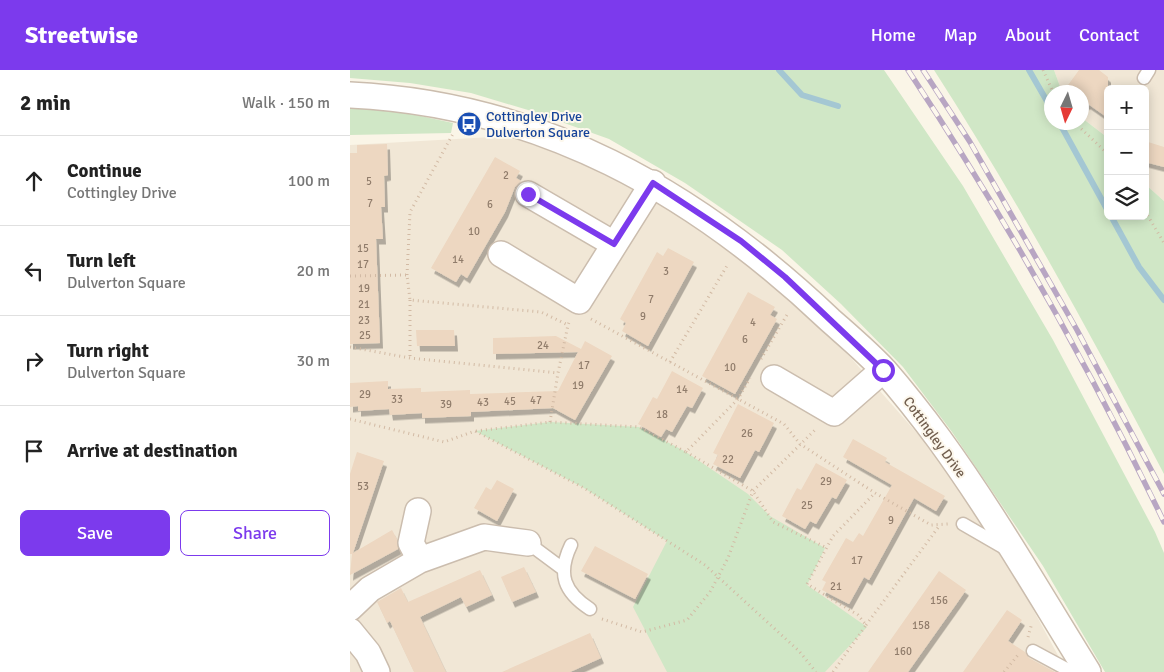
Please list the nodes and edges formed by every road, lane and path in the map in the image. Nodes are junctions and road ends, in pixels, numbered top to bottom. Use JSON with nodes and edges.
{"nodes":[{"id":1,"x":1043,"y":70,"type":"edge"},
{"id":2,"x":1050,"y":85,"type":"edge"},
{"id":3,"x":350,"y":95,"type":"edge"},
{"id":4,"x":465,"y":111,"type":"junction"},
{"id":5,"x":1082,"y":130,"type":"edge"},
{"id":6,"x":1104,"y":150,"type":"edge"},
{"id":7,"x":653,"y":183,"type":"junction"},
{"id":8,"x":528,"y":194,"type":"dead end"},
{"id":9,"x":1149,"y":218,"type":"edge"},
{"id":10,"x":741,"y":241,"type":"junction"},
{"id":11,"x":1164,"y":243,"type":"edge"},
{"id":12,"x":614,"y":244,"type":"junction"},
{"id":13,"x":501,"y":254,"type":"dead end"},
{"id":14,"x":407,"y":275,"type":"junction"},
{"id":15,"x":350,"y":276,"type":"edge"},
{"id":16,"x":800,"y":291,"type":"junction"},
{"id":17,"x":410,"y":300,"type":"junction"},
{"id":18,"x":577,"y":306,"type":"junction"},
{"id":19,"x":568,"y":325,"type":"junction"},
{"id":20,"x":350,"y":348,"type":"edge"},
{"id":21,"x":410,"y":358,"type":"junction"},
{"id":22,"x":670,"y":362,"type":"junction"},
{"id":23,"x":883,"y":370,"type":"junction"},
{"id":24,"x":558,"y":373,"type":"junction"},
{"id":25,"x":761,"y":373,"type":"junction"},
{"id":26,"x":738,"y":399,"type":"junction"},
{"id":27,"x":834,"y":413,"type":"junction"},
{"id":28,"x":350,"y":419,"type":"edge"},
{"id":29,"x":550,"y":422,"type":"junction"},
{"id":30,"x":475,"y":431,"type":"junction"},
{"id":31,"x":800,"y":444,"type":"junction"},
{"id":32,"x":686,"y":452,"type":"junction"},
{"id":33,"x":753,"y":491,"type":"junction"},
{"id":34,"x":874,"y":494,"type":"junction"},
{"id":35,"x":418,"y":511,"type":"dead end"},
{"id":36,"x":940,"y":524,"type":"junction"},
{"id":37,"x":962,"y":524,"type":"joint"},
{"id":38,"x":528,"y":543,"type":"joint"},
{"id":39,"x":571,"y":545,"type":"dead end"},
{"id":40,"x":827,"y":548,"type":"junction"},
{"id":41,"x":1015,"y":555,"type":"junction"},
{"id":42,"x":420,"y":560,"type":"junction"},
{"id":43,"x":563,"y":569,"type":"junction"},
{"id":44,"x":718,"y":577,"type":"junction"},
{"id":45,"x":350,"y":608,"type":"edge"},
{"id":46,"x":590,"y":609,"type":"joint"},
{"id":47,"x":866,"y":625,"type":"junction"},
{"id":48,"x":350,"y":632,"type":"edge"},
{"id":49,"x":1032,"y":651,"type":"dead end"},
{"id":50,"x":377,"y":672,"type":"edge"},
{"id":51,"x":816,"y":672,"type":"edge"},
{"id":52,"x":832,"y":672,"type":"edge"},
{"id":53,"x":1072,"y":672,"type":"edge"},
{"id":54,"x":1088,"y":672,"type":"edge"}],
"edges":[{"from":1,"to":2,"type":"path"},
{"from":3,"to":4,"type":"street","name":"Cottingley Drive"},
{"from":4,"to":7,"type":"street","name":"Cottingley Drive"},
{"from":4,"to":14,"type":"path"},
{"from":5,"to":6,"type":"path"},
{"from":7,"to":10,"type":"street","name":"Cottingley Drive"},
{"from":7,"to":12,"type":"street"},
{"from":8,"to":12,"type":"street"},
{"from":9,"to":11,"type":"path"},
{"from":10,"to":16,"type":"street","name":"Cottingley Drive"},
{"from":10,"to":22,"type":"path"},
{"from":12,"to":18,"type":"street"},
{"from":13,"to":18,"type":"street"},
{"from":14,"to":15,"type":"path"},
{"from":14,"to":17,"type":"path"},
{"from":16,"to":23,"type":"street","name":"Cottingley Drive"},
{"from":16,"to":25,"type":"path"},
{"from":17,"to":19,"type":"path"},
{"from":17,"to":21,"type":"path"},
{"from":18,"to":19,"type":"path"},
{"from":18,"to":22,"type":"path"},
{"from":19,"to":24,"type":"path"},
{"from":20,"to":21,"type":"path"},
{"from":21,"to":24,"type":"path"},
{"from":22,"to":26,"type":"path"},
{"from":23,"to":27,"type":"street"},
{"from":23,"to":41,"type":"street","name":"Cottingley Drive"},
{"from":24,"to":29,"type":"path"},
{"from":25,"to":26,"type":"path"},
{"from":25,"to":27,"type":"street"},
{"from":26,"to":31,"type":"path"},
{"from":26,"to":32,"type":"path"},
{"from":27,"to":31,"type":"path"},
{"from":28,"to":30,"type":"path"},
{"from":29,"to":30,"type":"path"},
{"from":29,"to":32,"type":"path"},
{"from":30,"to":44,"type":"path"},
{"from":31,"to":33,"type":"path"},
{"from":31,"to":34,"type":"path"},
{"from":32,"to":33,"type":"path"},
{"from":33,"to":40,"type":"path"},
{"from":33,"to":44,"type":"path"},
{"from":34,"to":36,"type":"path"},
{"from":34,"to":40,"type":"path"},
{"from":35,"to":42,"type":"street"},
{"from":36,"to":37,"type":"path"},
{"from":36,"to":47,"type":"path"},
{"from":37,"to":41,"type":"lane"},
{"from":38,"to":42,"type":"street"},
{"from":38,"to":43,"type":"lane"},
{"from":39,"to":43,"type":"lane"},
{"from":40,"to":47,"type":"path"},
{"from":41,"to":54,"type":"street","name":"Cottingley Drive"},
{"from":42,"to":45,"type":"street"},
{"from":43,"to":46,"type":"lane"},
{"from":44,"to":46,"type":"path"},
{"from":44,"to":51,"type":"path"},
{"from":47,"to":52,"type":"path"},
{"from":48,"to":50,"type":"street"},
{"from":49,"to":53,"type":"lane"}]}
